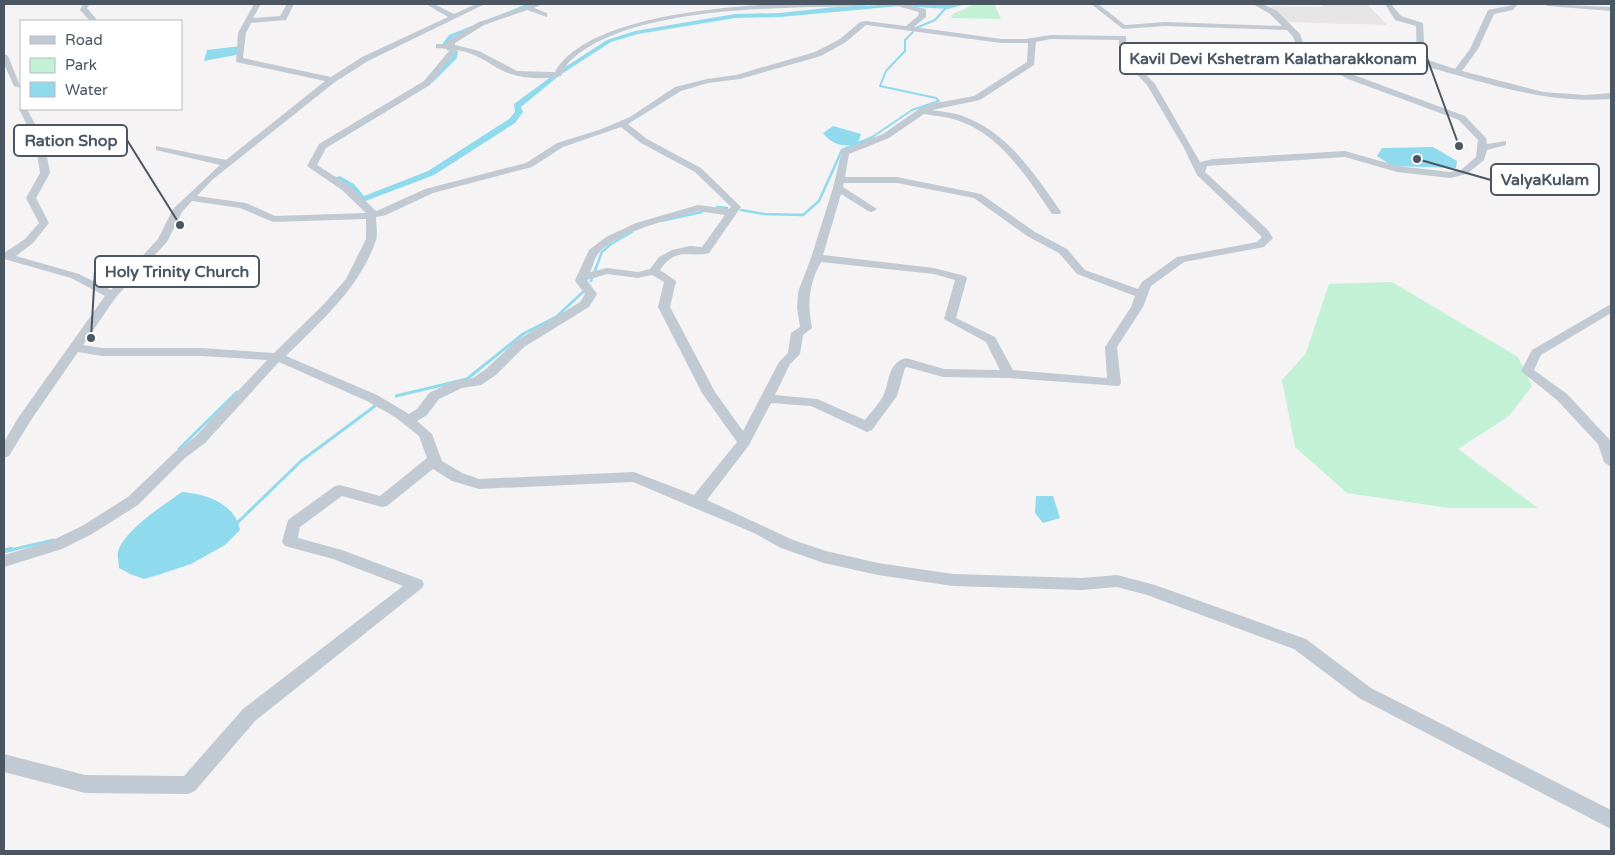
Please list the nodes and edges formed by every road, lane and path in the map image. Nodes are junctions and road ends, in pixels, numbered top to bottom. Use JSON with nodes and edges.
{"nodes":[{"id":1,"x":88,"y":4,"type":"edge"},
{"id":2,"x":257,"y":4,"type":"edge"},
{"id":3,"x":290,"y":4,"type":"edge"},
{"id":4,"x":429,"y":4,"type":"edge"},
{"id":5,"x":481,"y":4,"type":"edge"},
{"id":6,"x":539,"y":4,"type":"edge"},
{"id":7,"x":864,"y":4,"type":"edge"},
{"id":8,"x":893,"y":4,"type":"edge"},
{"id":9,"x":1094,"y":4,"type":"edge"},
{"id":10,"x":1257,"y":4,"type":"edge"},
{"id":11,"x":1388,"y":4,"type":"edge"},
{"id":12,"x":1515,"y":4,"type":"edge"},
{"id":13,"x":1548,"y":4,"type":"edge"},
{"id":14,"x":528,"y":8,"type":"junction"},
{"id":15,"x":1611,"y":9,"type":"edge"},
{"id":16,"x":544,"y":14,"type":"dead end"},
{"id":17,"x":454,"y":16,"type":"junction"},
{"id":18,"x":93,"y":20,"type":"edge"},
{"id":19,"x":248,"y":21,"type":"junction"},
{"id":20,"x":1123,"y":27,"type":"junction"},
{"id":21,"x":1288,"y":28,"type":"junction"},
{"id":22,"x":907,"y":29,"type":"junction"},
{"id":23,"x":1123,"y":38,"type":"junction"},
{"id":24,"x":1032,"y":40,"type":"junction"},
{"id":25,"x":439,"y":46,"type":"dead end"},
{"id":26,"x":452,"y":47,"type":"junction"},
{"id":27,"x":4,"y":56,"type":"edge"},
{"id":28,"x":1456,"y":73,"type":"junction"},
{"id":29,"x":4,"y":80,"type":"edge"},
{"id":30,"x":332,"y":80,"type":"junction"},
{"id":31,"x":19,"y":91,"type":"edge"},
{"id":32,"x":1611,"y":96,"type":"edge"},
{"id":33,"x":23,"y":110,"type":"edge"},
{"id":34,"x":922,"y":111,"type":"junction"},
{"id":35,"x":622,"y":124,"type":"junction"},
{"id":36,"x":1503,"y":143,"type":"dead end"},
{"id":37,"x":159,"y":148,"type":"dead end"},
{"id":38,"x":1482,"y":148,"type":"junction"},
{"id":39,"x":226,"y":162,"type":"junction"},
{"id":40,"x":1200,"y":173,"type":"junction"},
{"id":41,"x":838,"y":184,"type":"junction"},
{"id":42,"x":189,"y":198,"type":"junction"},
{"id":43,"x":872,"y":208,"type":"dead end"},
{"id":44,"x":732,"y":212,"type":"junction"},
{"id":45,"x":1056,"y":212,"type":"dead end"},
{"id":46,"x":372,"y":215,"type":"junction"},
{"id":47,"x":6,"y":256,"type":"edge"},
{"id":48,"x":817,"y":258,"type":"junction"},
{"id":49,"x":654,"y":271,"type":"junction"},
{"id":50,"x":582,"y":278,"type":"junction"},
{"id":51,"x":112,"y":295,"type":"junction"},
{"id":52,"x":1142,"y":295,"type":"junction"},
{"id":53,"x":1611,"y":308,"type":"edge"},
{"id":54,"x":74,"y":348,"type":"junction"},
{"id":55,"x":278,"y":357,"type":"junction"},
{"id":56,"x":1008,"y":374,"type":"junction"},
{"id":57,"x":766,"y":398,"type":"junction"},
{"id":58,"x":408,"y":420,"type":"junction"},
{"id":59,"x":744,"y":442,"type":"junction"},
{"id":60,"x":4,"y":453,"type":"edge"},
{"id":61,"x":435,"y":459,"type":"junction"},
{"id":62,"x":1611,"y":462,"type":"edge"},
{"id":63,"x":697,"y":502,"type":"junction"},
{"id":64,"x":4,"y":561,"type":"edge"},
{"id":65,"x":4,"y":763,"type":"edge"},
{"id":66,"x":1611,"y":820,"type":"edge"}],
"edges":[{"from":1,"to":18,"type":"street"},
{"from":2,"to":19,"type":"street"},
{"from":3,"to":19,"type":"street"},
{"from":4,"to":17,"type":"street"},
{"from":5,"to":17,"type":"street"},
{"from":6,"to":14,"type":"street"},
{"from":7,"to":26,"type":"street"},
{"from":8,"to":22,"type":"street"},
{"from":9,"to":20,"type":"street"},
{"from":10,"to":21,"type":"street"},
{"from":11,"to":28,"type":"street"},
{"from":12,"to":28,"type":"street"},
{"from":13,"to":15,"type":"street"},
{"from":14,"to":16,"type":"street"},
{"from":14,"to":26,"type":"street"},
{"from":17,"to":30,"type":"street"},
{"from":19,"to":30,"type":"street"},
{"from":20,"to":21,"type":"street"},
{"from":20,"to":23,"type":"street"},
{"from":21,"to":38,"type":"street"},
{"from":22,"to":24,"type":"street"},
{"from":22,"to":35,"type":"street"},
{"from":23,"to":24,"type":"street"},
{"from":23,"to":40,"type":"street"},
{"from":24,"to":34,"type":"street"},
{"from":25,"to":26,"type":"street"},
{"from":26,"to":46,"type":"street"},
{"from":27,"to":31,"type":"street"},
{"from":28,"to":32,"type":"street"},
{"from":29,"to":31,"type":"street"},
{"from":30,"to":39,"type":"street"},
{"from":33,"to":47,"type":"street"},
{"from":34,"to":41,"type":"street"},
{"from":34,"to":45,"type":"street"},
{"from":35,"to":44,"type":"street"},
{"from":35,"to":46,"type":"street"},
{"from":36,"to":38,"type":"street"},
{"from":37,"to":39,"type":"street"},
{"from":38,"to":40,"type":"street"},
{"from":39,"to":42,"type":"street"},
{"from":40,"to":52,"type":"street"},
{"from":41,"to":43,"type":"street"},
{"from":41,"to":48,"type":"street"},
{"from":41,"to":52,"type":"street"},
{"from":42,"to":46,"type":"street"},
{"from":42,"to":51,"type":"street"},
{"from":44,"to":49,"type":"street"},
{"from":44,"to":50,"type":"street"},
{"from":46,"to":55,"type":"street"},
{"from":47,"to":51,"type":"street"},
{"from":48,"to":56,"type":"street"},
{"from":48,"to":57,"type":"street"},
{"from":49,"to":50,"type":"street"},
{"from":49,"to":59,"type":"street"},
{"from":50,"to":58,"type":"street"},
{"from":51,"to":54,"type":"street"},
{"from":52,"to":56,"type":"street"},
{"from":53,"to":62,"type":"street"},
{"from":54,"to":55,"type":"street"},
{"from":54,"to":60,"type":"street"},
{"from":55,"to":58,"type":"street"},
{"from":55,"to":64,"type":"street"},
{"from":56,"to":57,"type":"street"},
{"from":57,"to":59,"type":"street"},
{"from":58,"to":61,"type":"street"},
{"from":59,"to":63,"type":"street"},
{"from":61,"to":63,"type":"street"},
{"from":61,"to":65,"type":"street"},
{"from":63,"to":66,"type":"street"}]}
